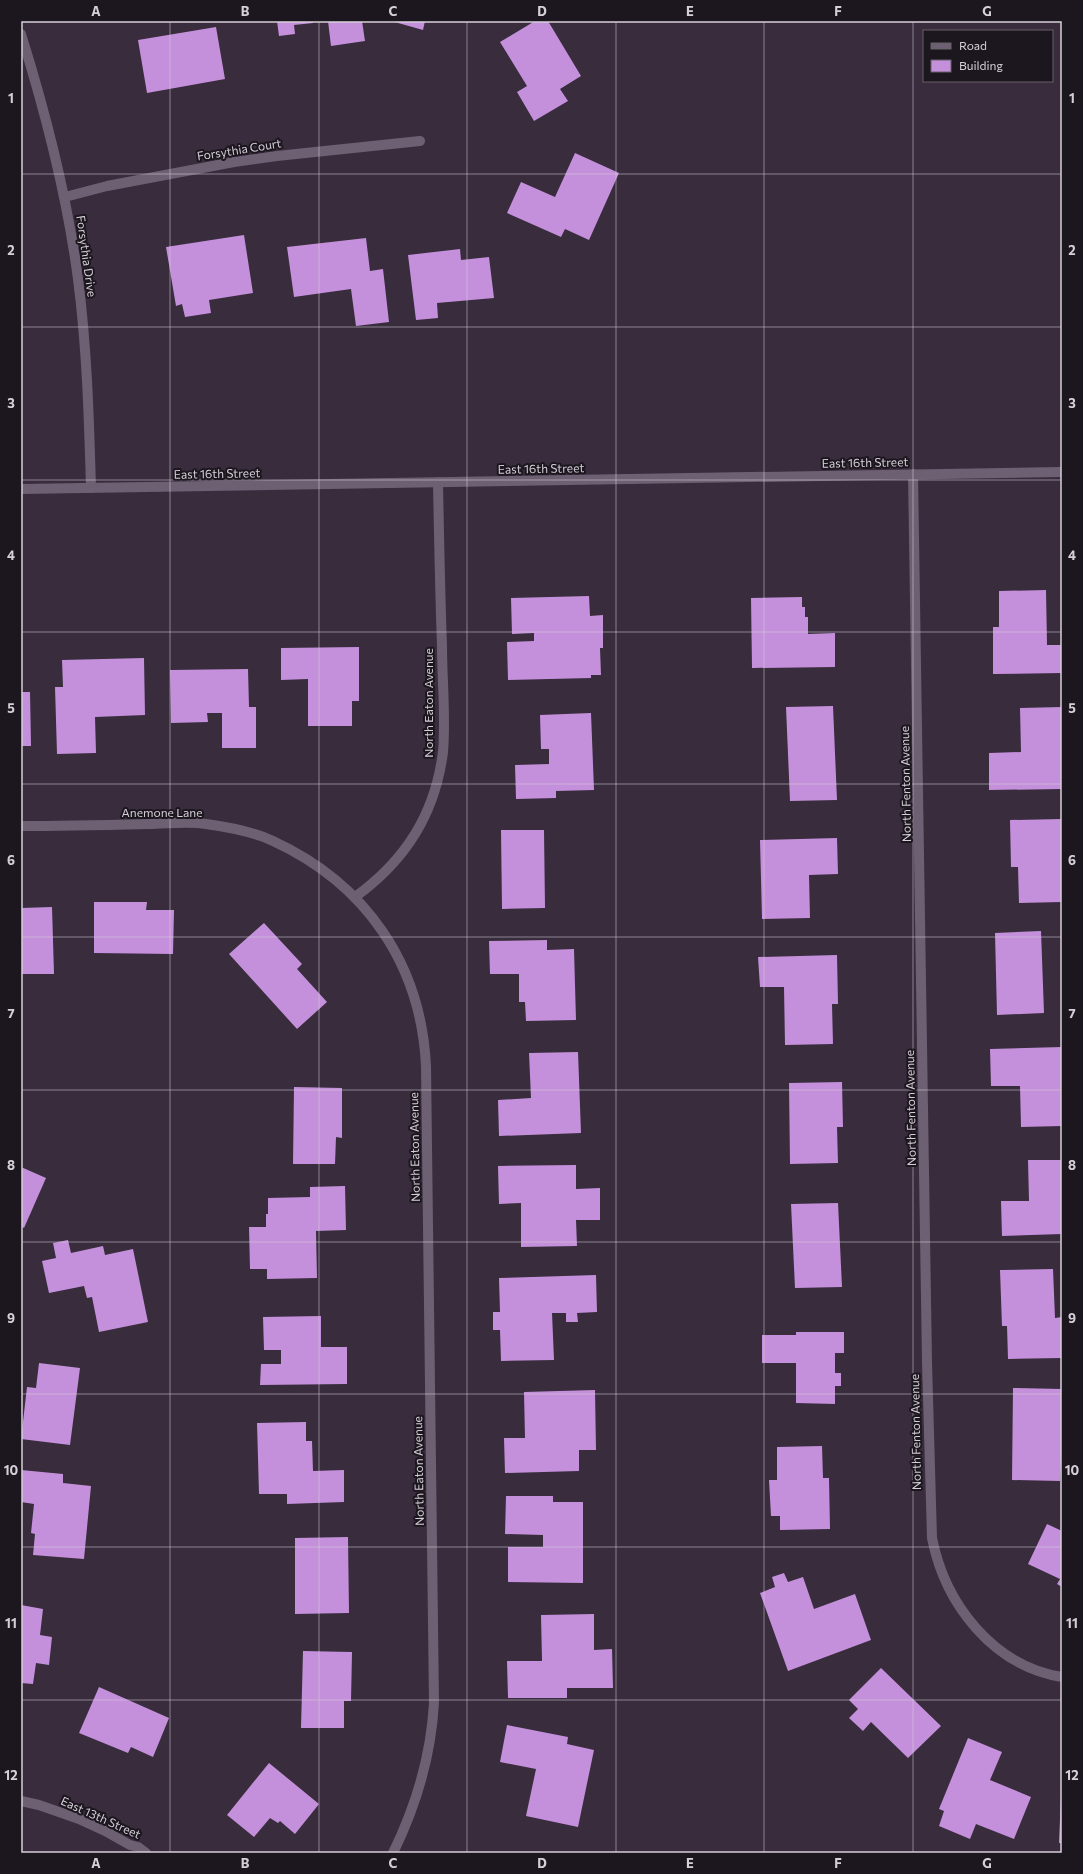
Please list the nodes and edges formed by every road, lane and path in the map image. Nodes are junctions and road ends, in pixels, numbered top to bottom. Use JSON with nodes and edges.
{"nodes":[{"id":1,"x":21,"y":34,"type":"edge"},
{"id":2,"x":420,"y":141,"type":"dead end"},
{"id":3,"x":65,"y":197,"type":"junction"},
{"id":4,"x":1062,"y":472,"type":"edge"},
{"id":5,"x":913,"y":474,"type":"junction"},
{"id":6,"x":438,"y":482,"type":"junction"},
{"id":7,"x":92,"y":488,"type":"junction"},
{"id":8,"x":21,"y":489,"type":"edge"},
{"id":9,"x":21,"y":826,"type":"edge"},
{"id":10,"x":355,"y":897,"type":"junction"},
{"id":11,"x":1062,"y":1677,"type":"edge"},
{"id":12,"x":21,"y":1801,"type":"edge"},
{"id":13,"x":146,"y":1853,"type":"edge"},
{"id":14,"x":392,"y":1853,"type":"edge"}],
"edges":[{"from":1,"to":3,"type":"street","name":"Forsythia Drive"},
{"from":2,"to":3,"type":"street","name":"Forsythia Court"},
{"from":3,"to":7,"type":"street","name":"Forsythia Drive"},
{"from":4,"to":5,"type":"street","name":"East 16th Street"},
{"from":5,"to":6,"type":"street","name":"East 16th Street"},
{"from":5,"to":11,"type":"street","name":"North Fenton Avenue"},
{"from":6,"to":7,"type":"street","name":"East 16th Street"},
{"from":6,"to":10,"type":"street","name":"North Eaton Avenue"},
{"from":7,"to":8,"type":"street","name":"East 16th Street"},
{"from":9,"to":10,"type":"street","name":"Anemone Lane"},
{"from":10,"to":14,"type":"street","name":"North Eaton Avenue"},
{"from":12,"to":13,"type":"street","name":"East 13th Street"}]}
